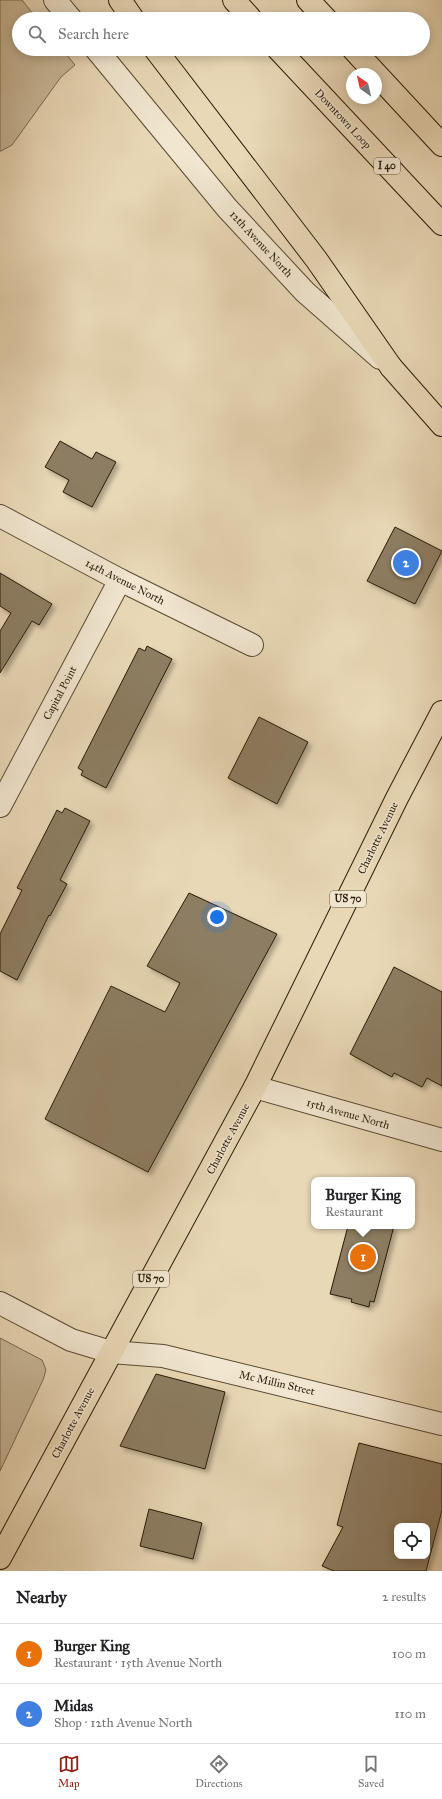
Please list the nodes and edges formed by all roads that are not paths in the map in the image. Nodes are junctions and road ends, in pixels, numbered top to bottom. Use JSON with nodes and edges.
{"nodes":[{"id":1,"x":55,"y":0,"type":"edge"},
{"id":2,"x":120,"y":0,"type":"edge"},
{"id":3,"x":234,"y":0,"type":"edge"},
{"id":4,"x":308,"y":0,"type":"edge"},
{"id":5,"x":65,"y":12,"type":"edge"},
{"id":6,"x":128,"y":12,"type":"edge"},
{"id":7,"x":245,"y":12,"type":"edge"},
{"id":8,"x":319,"y":12,"type":"edge"},
{"id":9,"x":102,"y":56,"type":"edge"},
{"id":10,"x":160,"y":56,"type":"edge"},
{"id":11,"x":285,"y":56,"type":"edge"},
{"id":12,"x":359,"y":56,"type":"edge"},
{"id":13,"x":442,"y":145,"type":"edge"},
{"id":14,"x":442,"y":224,"type":"edge"},
{"id":15,"x":391,"y":368,"type":"junction"},
{"id":16,"x":442,"y":425,"type":"edge"},
{"id":17,"x":0,"y":516,"type":"edge"},
{"id":18,"x":120,"y":580,"type":"junction"},
{"id":19,"x":252,"y":646,"type":"dead end"},
{"id":20,"x":442,"y":712,"type":"edge"},
{"id":21,"x":0,"y":806,"type":"edge"},
{"id":22,"x":255,"y":1087,"type":"junction"},
{"id":23,"x":442,"y":1140,"type":"edge"},
{"id":24,"x":0,"y":1303,"type":"edge"},
{"id":25,"x":111,"y":1352,"type":"junction"},
{"id":26,"x":442,"y":1424,"type":"edge"},
{"id":27,"x":0,"y":1558,"type":"edge"}],
"edges":[{"from":1,"to":5,"type":"street"},
{"from":2,"to":6,"type":"main road"},
{"from":3,"to":7,"type":"main road"},
{"from":4,"to":8,"type":"main road"},
{"from":9,"to":15,"type":"street","name":"12th Avenue North"},
{"from":10,"to":15,"type":"main road"},
{"from":11,"to":14,"type":"main road","name":"Downtown Loop","number":"I 40"},
{"from":12,"to":13,"type":"main road"},
{"from":15,"to":16,"type":"main road","name":"12th Avenue North"},
{"from":17,"to":18,"type":"street","name":"14th Avenue North"},
{"from":18,"to":19,"type":"street","name":"14th Avenue North"},
{"from":18,"to":21,"type":"street","name":"Capital Point"},
{"from":20,"to":22,"type":"main road","name":"Charlotte Avenue","number":"US 70"},
{"from":22,"to":23,"type":"street","name":"15th Avenue North"},
{"from":22,"to":25,"type":"main road","name":"Charlotte Avenue","number":"US 70"},
{"from":24,"to":25,"type":"street","name":"Mc Millin Street"},
{"from":25,"to":26,"type":"street","name":"Mc Millin Street"},
{"from":25,"to":27,"type":"main road","name":"Charlotte Avenue","number":"US 70"}]}
